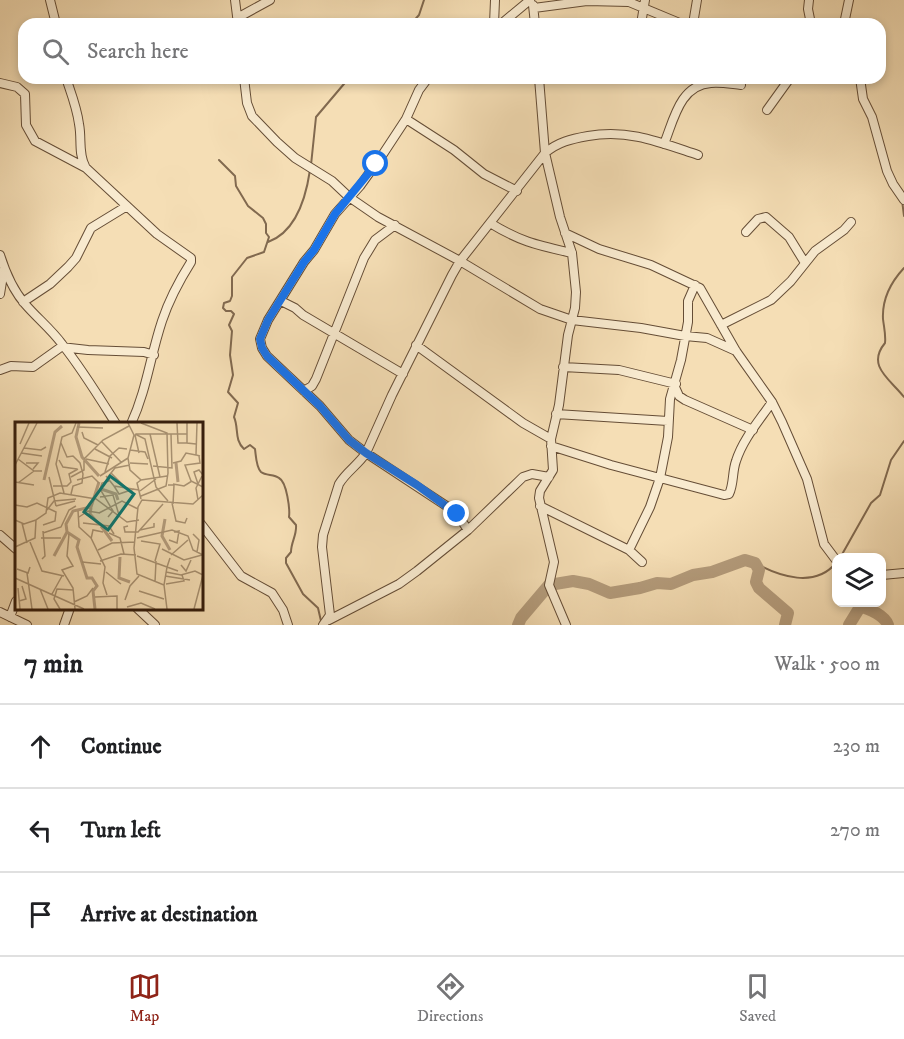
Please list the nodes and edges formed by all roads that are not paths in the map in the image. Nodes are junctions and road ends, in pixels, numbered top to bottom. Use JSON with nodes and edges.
{"nodes":[{"id":1,"x":51,"y":0,"type":"edge"},
{"id":2,"x":235,"y":0,"type":"edge"},
{"id":3,"x":270,"y":0,"type":"edge"},
{"id":4,"x":495,"y":0,"type":"edge"},
{"id":5,"x":645,"y":0,"type":"edge"},
{"id":6,"x":697,"y":0,"type":"edge"},
{"id":7,"x":808,"y":0,"type":"edge"},
{"id":8,"x":849,"y":0,"type":"edge"},
{"id":9,"x":587,"y":1,"type":"edge"},
{"id":10,"x":532,"y":3,"type":"edge"},
{"id":11,"x":643,"y":9,"type":"junction"},
{"id":12,"x":55,"y":18,"type":"edge"},
{"id":13,"x":238,"y":18,"type":"edge"},
{"id":14,"x":243,"y":18,"type":"edge"},
{"id":15,"x":494,"y":18,"type":"edge"},
{"id":16,"x":510,"y":18,"type":"edge"},
{"id":17,"x":534,"y":18,"type":"edge"},
{"id":18,"x":642,"y":18,"type":"edge"},
{"id":19,"x":666,"y":18,"type":"edge"},
{"id":20,"x":694,"y":18,"type":"edge"},
{"id":21,"x":810,"y":18,"type":"edge"},
{"id":22,"x":845,"y":18,"type":"edge"},
{"id":23,"x":0,"y":83,"type":"edge"},
{"id":24,"x":68,"y":84,"type":"edge"},
{"id":25,"x":245,"y":84,"type":"edge"},
{"id":26,"x":424,"y":84,"type":"edge"},
{"id":27,"x":539,"y":84,"type":"edge"},
{"id":28,"x":701,"y":84,"type":"edge"},
{"id":29,"x":732,"y":84,"type":"edge"},
{"id":30,"x":786,"y":84,"type":"edge"},
{"id":31,"x":861,"y":84,"type":"edge"},
{"id":32,"x":741,"y":85,"type":"dead end"},
{"id":33,"x":767,"y":110,"type":"dead end"},
{"id":34,"x":406,"y":119,"type":"junction"},
{"id":35,"x":663,"y":144,"type":"junction"},
{"id":36,"x":545,"y":153,"type":"junction"},
{"id":37,"x":698,"y":155,"type":"dead end"},
{"id":38,"x":86,"y":168,"type":"junction"},
{"id":39,"x":517,"y":191,"type":"junction"},
{"id":40,"x":349,"y":197,"type":"junction"},
{"id":41,"x":904,"y":200,"type":"edge"},
{"id":42,"x":127,"y":206,"type":"junction"},
{"id":43,"x":851,"y":222,"type":"dead end"},
{"id":44,"x":490,"y":223,"type":"junction"},
{"id":45,"x":395,"y":225,"type":"junction"},
{"id":46,"x":746,"y":232,"type":"dead end"},
{"id":47,"x":565,"y":233,"type":"junction"},
{"id":48,"x":572,"y":253,"type":"junction"},
{"id":49,"x":0,"y":255,"type":"edge"},
{"id":50,"x":460,"y":261,"type":"junction"},
{"id":51,"x":805,"y":263,"type":"junction"},
{"id":52,"x":4,"y":269,"type":"junction"},
{"id":53,"x":694,"y":285,"type":"junction"},
{"id":54,"x":0,"y":294,"type":"edge"},
{"id":55,"x":23,"y":302,"type":"junction"},
{"id":56,"x":281,"y":302,"type":"junction"},
{"id":57,"x":572,"y":320,"type":"junction"},
{"id":58,"x":721,"y":325,"type":"junction"},
{"id":59,"x":334,"y":332,"type":"junction"},
{"id":60,"x":685,"y":336,"type":"junction"},
{"id":61,"x":416,"y":345,"type":"junction"},
{"id":62,"x":64,"y":347,"type":"junction"},
{"id":63,"x":736,"y":351,"type":"junction"},
{"id":64,"x":154,"y":355,"type":"junction"},
{"id":65,"x":563,"y":367,"type":"junction"},
{"id":66,"x":0,"y":370,"type":"edge"},
{"id":67,"x":403,"y":374,"type":"junction"},
{"id":68,"x":675,"y":385,"type":"junction"},
{"id":69,"x":304,"y":391,"type":"junction"},
{"id":70,"x":772,"y":402,"type":"junction"},
{"id":71,"x":556,"y":414,"type":"junction"},
{"id":72,"x":668,"y":421,"type":"junction"},
{"id":73,"x":115,"y":422,"type":"edge"},
{"id":74,"x":132,"y":422,"type":"edge"},
{"id":75,"x":753,"y":430,"type":"junction"},
{"id":76,"x":551,"y":443,"type":"junction"},
{"id":77,"x":366,"y":453,"type":"junction"},
{"id":78,"x":549,"y":477,"type":"junction"},
{"id":79,"x":660,"y":478,"type":"junction"},
{"id":80,"x":540,"y":506,"type":"junction"},
{"id":81,"x":202,"y":525,"type":"edge"},
{"id":82,"x":468,"y":530,"type":"junction"},
{"id":83,"x":0,"y":534,"type":"edge"},
{"id":84,"x":14,"y":545,"type":"edge"},
{"id":85,"x":629,"y":550,"type":"junction"},
{"id":86,"x":832,"y":554,"type":"edge"},
{"id":87,"x":642,"y":562,"type":"dead end"},
{"id":88,"x":904,"y":573,"type":"edge"},
{"id":89,"x":886,"y":575,"type":"edge"},
{"id":90,"x":15,"y":604,"type":"edge"},
{"id":91,"x":70,"y":610,"type":"edge"},
{"id":92,"x":137,"y":610,"type":"edge"},
{"id":93,"x":0,"y":612,"type":"edge"},
{"id":94,"x":10,"y":617,"type":"junction"},
{"id":95,"x":326,"y":622,"type":"edge"},
{"id":96,"x":27,"y":625,"type":"edge"},
{"id":97,"x":64,"y":625,"type":"edge"},
{"id":98,"x":155,"y":625,"type":"edge"},
{"id":99,"x":288,"y":625,"type":"edge"},
{"id":100,"x":566,"y":625,"type":"edge"}],
"edges":[{"from":1,"to":12,"type":"street"},
{"from":2,"to":13,"type":"street"},
{"from":3,"to":14,"type":"street"},
{"from":4,"to":15,"type":"street"},
{"from":5,"to":11,"type":"street"},
{"from":6,"to":20,"type":"street"},
{"from":7,"to":21,"type":"street"},
{"from":8,"to":22,"type":"street"},
{"from":9,"to":10,"type":"street"},
{"from":9,"to":11,"type":"street"},
{"from":10,"to":16,"type":"street"},
{"from":10,"to":17,"type":"street"},
{"from":11,"to":18,"type":"street"},
{"from":11,"to":19,"type":"street"},
{"from":23,"to":38,"type":"street"},
{"from":24,"to":38,"type":"street"},
{"from":25,"to":40,"type":"street"},
{"from":26,"to":34,"type":"street"},
{"from":27,"to":36,"type":"street"},
{"from":28,"to":35,"type":"street"},
{"from":29,"to":32,"type":"street"},
{"from":30,"to":33,"type":"street"},
{"from":31,"to":41,"type":"street"},
{"from":34,"to":39,"type":"street"},
{"from":34,"to":40,"type":"street"},
{"from":35,"to":36,"type":"street"},
{"from":35,"to":37,"type":"street"},
{"from":36,"to":39,"type":"street"},
{"from":36,"to":47,"type":"street"},
{"from":38,"to":42,"type":"street"},
{"from":39,"to":44,"type":"street"},
{"from":40,"to":45,"type":"street"},
{"from":40,"to":56,"type":"street"},
{"from":42,"to":55,"type":"street"},
{"from":42,"to":64,"type":"street"},
{"from":43,"to":51,"type":"street"},
{"from":44,"to":48,"type":"street"},
{"from":44,"to":50,"type":"street"},
{"from":45,"to":50,"type":"street"},
{"from":45,"to":59,"type":"street"},
{"from":46,"to":51,"type":"street"},
{"from":47,"to":48,"type":"street"},
{"from":47,"to":53,"type":"street"},
{"from":48,"to":57,"type":"street"},
{"from":49,"to":52,"type":"street"},
{"from":50,"to":57,"type":"street"},
{"from":50,"to":61,"type":"street"},
{"from":51,"to":58,"type":"street"},
{"from":52,"to":54,"type":"street"},
{"from":52,"to":55,"type":"street"},
{"from":53,"to":58,"type":"street"},
{"from":53,"to":60,"type":"street"},
{"from":55,"to":62,"type":"street"},
{"from":56,"to":59,"type":"street"},
{"from":56,"to":69,"type":"street"},
{"from":57,"to":60,"type":"street"},
{"from":57,"to":65,"type":"street"},
{"from":58,"to":63,"type":"street"},
{"from":59,"to":67,"type":"street"},
{"from":59,"to":69,"type":"street"},
{"from":60,"to":63,"type":"street"},
{"from":60,"to":68,"type":"street"},
{"from":61,"to":67,"type":"street"},
{"from":61,"to":76,"type":"street"},
{"from":62,"to":64,"type":"street"},
{"from":62,"to":66,"type":"street"},
{"from":62,"to":73,"type":"street"},
{"from":63,"to":70,"type":"street"},
{"from":64,"to":74,"type":"street"},
{"from":65,"to":68,"type":"street"},
{"from":65,"to":71,"type":"street"},
{"from":67,"to":77,"type":"street"},
{"from":68,"to":72,"type":"street"},
{"from":68,"to":75,"type":"street"},
{"from":69,"to":77,"type":"street"},
{"from":70,"to":75,"type":"street"},
{"from":70,"to":86,"type":"street"},
{"from":71,"to":72,"type":"street"},
{"from":71,"to":76,"type":"street"},
{"from":72,"to":79,"type":"street"},
{"from":75,"to":79,"type":"street"},
{"from":76,"to":78,"type":"street"},
{"from":76,"to":79,"type":"street"},
{"from":77,"to":82,"type":"street"},
{"from":77,"to":95,"type":"street"},
{"from":78,"to":80,"type":"street"},
{"from":78,"to":82,"type":"street"},
{"from":79,"to":85,"type":"street"},
{"from":80,"to":85,"type":"street"},
{"from":80,"to":100,"type":"street"},
{"from":81,"to":99,"type":"street"},
{"from":82,"to":95,"type":"street"},
{"from":83,"to":84,"type":"street"},
{"from":85,"to":87,"type":"street"},
{"from":88,"to":89,"type":"street"},
{"from":90,"to":94,"type":"street"},
{"from":91,"to":97,"type":"street"},
{"from":92,"to":98,"type":"street"},
{"from":93,"to":94,"type":"street"},
{"from":94,"to":96,"type":"street"}]}
